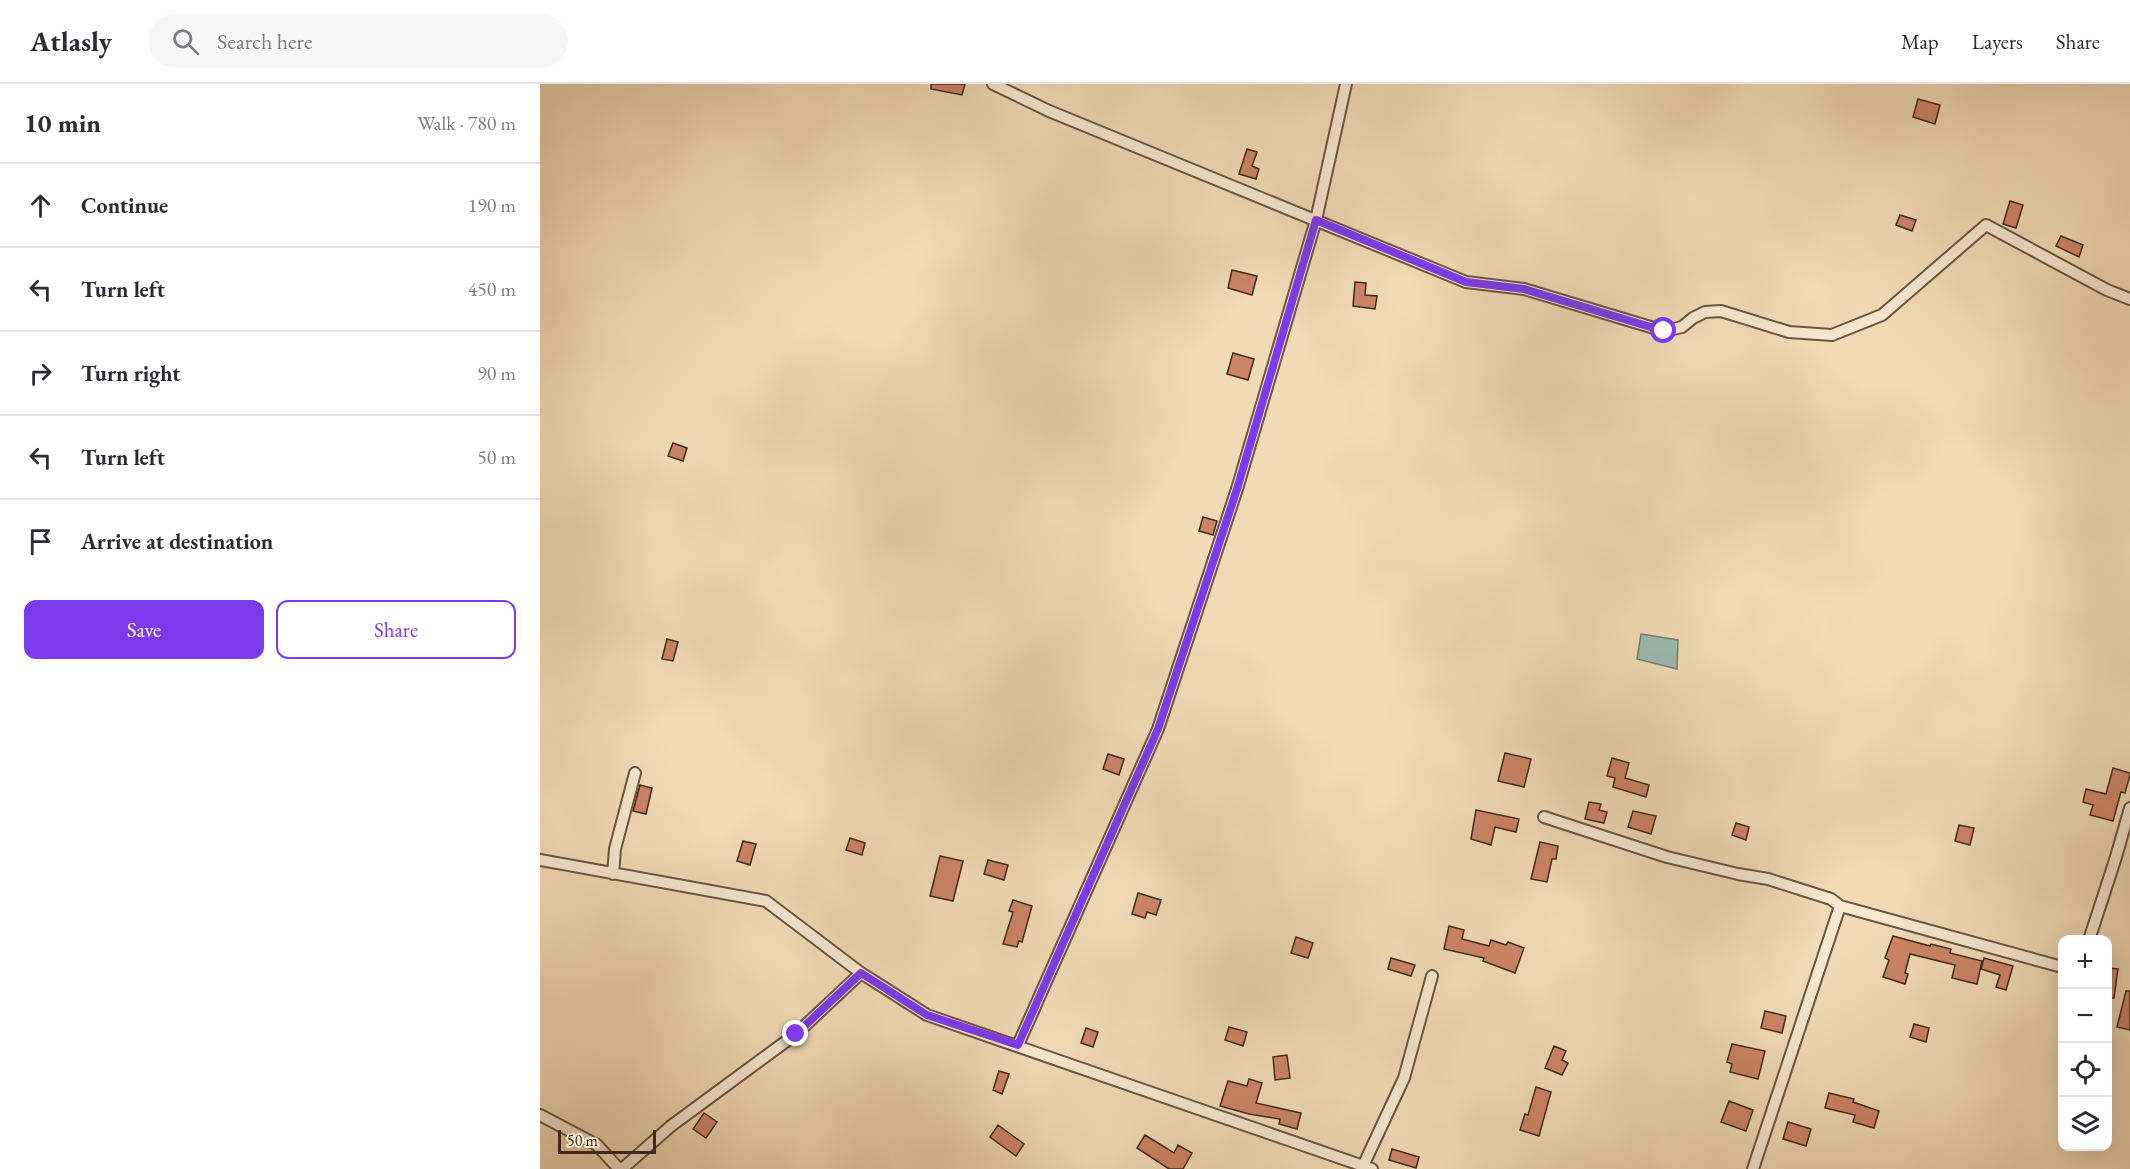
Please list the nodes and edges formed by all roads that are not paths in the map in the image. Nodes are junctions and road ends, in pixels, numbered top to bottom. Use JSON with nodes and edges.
{"nodes":[{"id":1,"x":993,"y":84,"type":"edge"},
{"id":2,"x":1346,"y":84,"type":"edge"},
{"id":3,"x":1316,"y":220,"type":"junction"},
{"id":4,"x":2130,"y":299,"type":"edge"},
{"id":5,"x":635,"y":773,"type":"dead end"},
{"id":6,"x":2130,"y":808,"type":"edge"},
{"id":7,"x":1544,"y":817,"type":"dead end"},
{"id":8,"x":540,"y":861,"type":"edge"},
{"id":9,"x":613,"y":874,"type":"junction"},
{"id":10,"x":1840,"y":906,"type":"junction"},
{"id":11,"x":2090,"y":935,"type":"edge"},
{"id":12,"x":2058,"y":966,"type":"edge"},
{"id":13,"x":861,"y":973,"type":"junction"},
{"id":14,"x":1432,"y":976,"type":"dead end"},
{"id":15,"x":1018,"y":1045,"type":"junction"},
{"id":16,"x":540,"y":1115,"type":"edge"},
{"id":17,"x":1367,"y":1168,"type":"edge"},
{"id":18,"x":621,"y":1169,"type":"edge"},
{"id":19,"x":1753,"y":1169,"type":"edge"}],
"edges":[{"from":1,"to":3,"type":"street"},
{"from":2,"to":3,"type":"street"},
{"from":3,"to":4,"type":"street"},
{"from":3,"to":15,"type":"street"},
{"from":5,"to":9,"type":"street"},
{"from":6,"to":11,"type":"street"},
{"from":7,"to":10,"type":"street"},
{"from":8,"to":9,"type":"street"},
{"from":9,"to":13,"type":"street"},
{"from":10,"to":12,"type":"street"},
{"from":10,"to":19,"type":"street"},
{"from":13,"to":15,"type":"street"},
{"from":13,"to":18,"type":"street"},
{"from":14,"to":17,"type":"street"},
{"from":15,"to":17,"type":"street"},
{"from":16,"to":18,"type":"street"}]}
